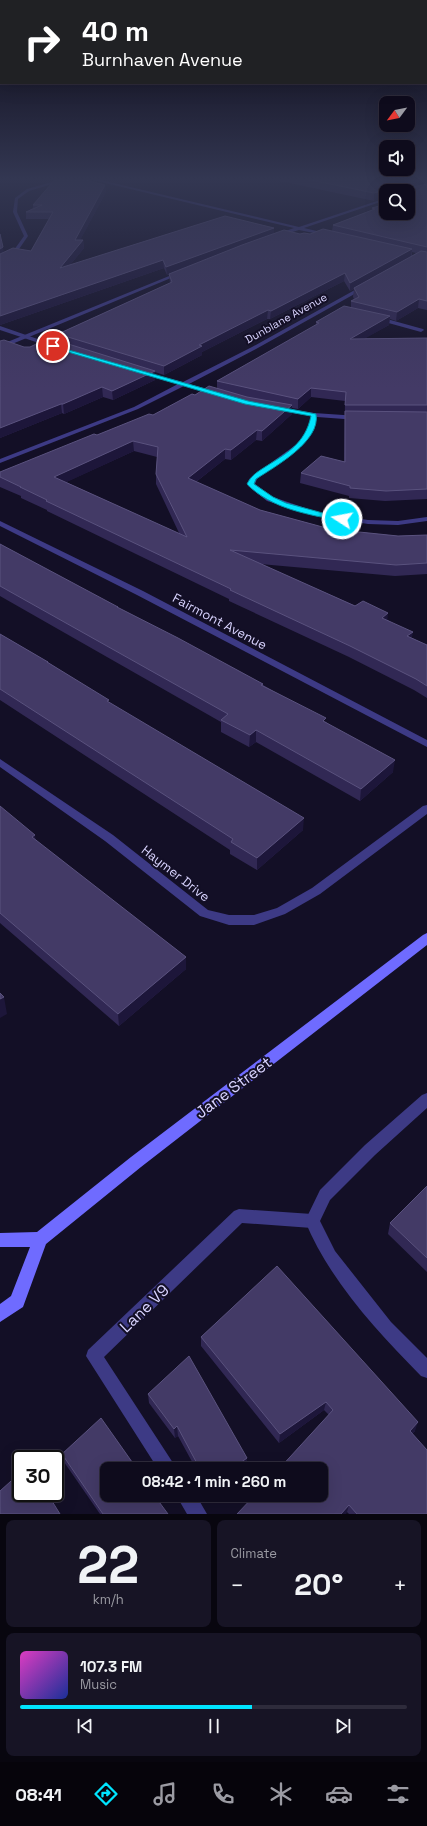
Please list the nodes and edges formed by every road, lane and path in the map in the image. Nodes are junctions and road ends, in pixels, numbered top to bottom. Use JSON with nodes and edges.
{"nodes":[{"id":1,"x":20,"y":248,"type":"edge"},
{"id":2,"x":0,"y":261,"type":"edge"},
{"id":3,"x":188,"y":270,"type":"edge"},
{"id":4,"x":368,"y":285,"type":"edge"},
{"id":5,"x":328,"y":306,"type":"junction"},
{"id":6,"x":335,"y":308,"type":"dead end"},
{"id":7,"x":371,"y":317,"type":"edge"},
{"id":8,"x":0,"y":328,"type":"edge"},
{"id":9,"x":421,"y":330,"type":"dead end"},
{"id":10,"x":26,"y":337,"type":"junction"},
{"id":11,"x":0,"y":347,"type":"edge"},
{"id":12,"x":62,"y":349,"type":"edge"},
{"id":13,"x":137,"y":371,"type":"edge"},
{"id":14,"x":182,"y":384,"type":"junction"},
{"id":15,"x":226,"y":396,"type":"edge"},
{"id":16,"x":269,"y":407,"type":"edge"},
{"id":17,"x":314,"y":415,"type":"junction"},
{"id":18,"x":369,"y":418,"type":"edge"},
{"id":19,"x":0,"y":461,"type":"edge"},
{"id":20,"x":427,"y":520,"type":"edge"},
{"id":21,"x":0,"y":523,"type":"edge"},
{"id":22,"x":427,"y":744,"type":"edge"},
{"id":23,"x":0,"y":762,"type":"edge"},
{"id":24,"x":427,"y":809,"type":"edge"},
{"id":25,"x":427,"y":938,"type":"edge"},
{"id":26,"x":427,"y":1100,"type":"edge"},
{"id":27,"x":312,"y":1221,"type":"junction"},
{"id":28,"x":40,"y":1239,"type":"junction"},
{"id":29,"x":0,"y":1240,"type":"edge"},
{"id":30,"x":0,"y":1314,"type":"edge"},
{"id":31,"x":427,"y":1370,"type":"edge"},
{"id":32,"x":163,"y":1462,"type":"edge"},
{"id":33,"x":190,"y":1502,"type":"edge"},
{"id":34,"x":198,"y":1514,"type":"edge"}],
"edges":[{"from":1,"to":2,"type":"street"},
{"from":3,"to":10,"type":"street"},
{"from":4,"to":5,"type":"street","name":"Dunblane Avenue"},
{"from":5,"to":6,"type":"street"},
{"from":5,"to":14,"type":"street","name":"Dunblane Avenue"},
{"from":7,"to":9,"type":"street"},
{"from":8,"to":10,"type":"street"},
{"from":10,"to":11,"type":"street"},
{"from":10,"to":12,"type":"street"},
{"from":13,"to":14,"type":"street"},
{"from":14,"to":15,"type":"street"},
{"from":14,"to":19,"type":"street"},
{"from":16,"to":17,"type":"street"},
{"from":17,"to":18,"type":"street"},
{"from":17,"to":20,"type":"street"},
{"from":21,"to":22,"type":"street","name":"Fairmont Avenue"},
{"from":23,"to":24,"type":"street","name":"Haymer Drive"},
{"from":25,"to":28,"type":"main road","name":"Jane Street"},
{"from":26,"to":27,"type":"street"},
{"from":27,"to":31,"type":"street"},
{"from":27,"to":32,"type":"street","name":"Lane V9"},
{"from":28,"to":29,"type":"main road"},
{"from":28,"to":30,"type":"main road"},
{"from":33,"to":34,"type":"street"}]}
